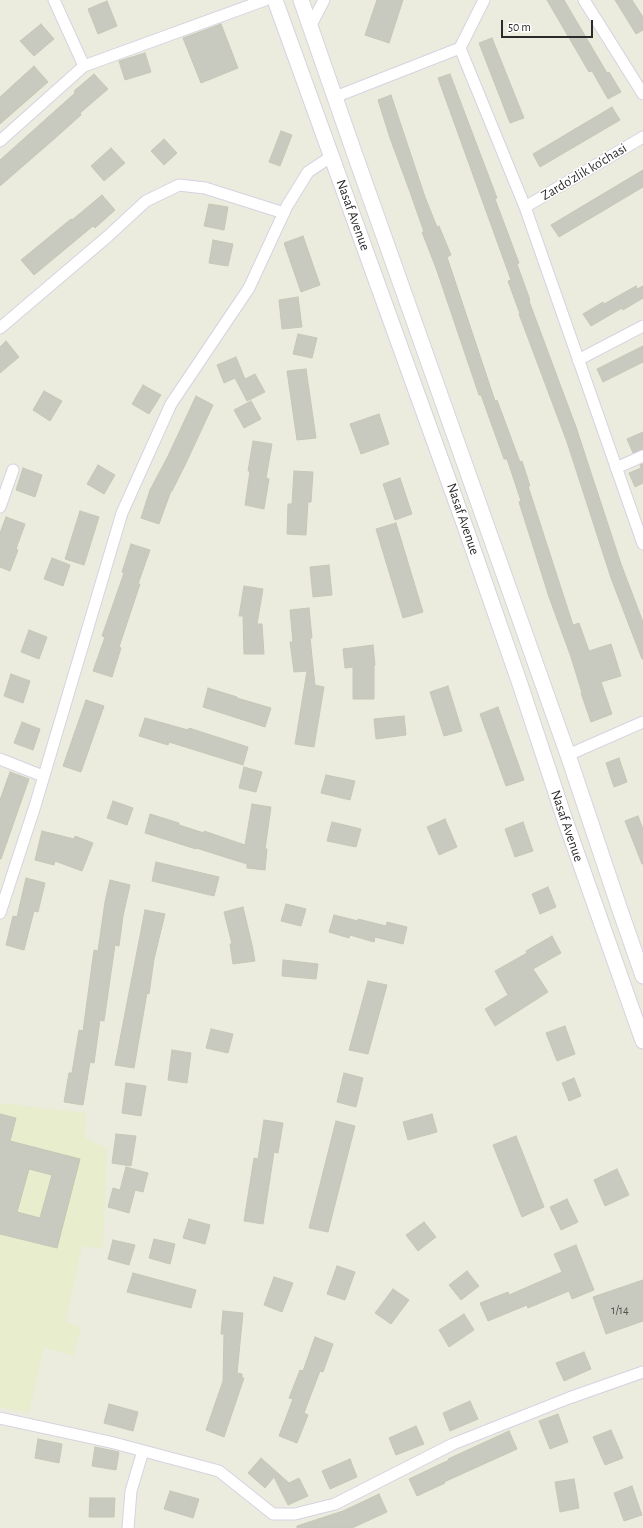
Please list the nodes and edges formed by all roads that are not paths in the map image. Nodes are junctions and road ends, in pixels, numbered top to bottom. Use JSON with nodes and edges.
{"nodes":[{"id":1,"x":54,"y":0,"type":"edge"},
{"id":2,"x":265,"y":0,"type":"edge"},
{"id":3,"x":275,"y":0,"type":"edge"},
{"id":4,"x":301,"y":0,"type":"edge"},
{"id":5,"x":324,"y":0,"type":"edge"},
{"id":6,"x":484,"y":0,"type":"edge"},
{"id":7,"x":584,"y":0,"type":"edge"},
{"id":8,"x":311,"y":25,"type":"junction"},
{"id":9,"x":460,"y":48,"type":"junction"},
{"id":10,"x":84,"y":66,"type":"junction"},
{"id":11,"x":643,"y":94,"type":"edge"},
{"id":12,"x":335,"y":97,"type":"junction"},
{"id":13,"x":643,"y":137,"type":"edge"},
{"id":14,"x":0,"y":141,"type":"edge"},
{"id":15,"x":332,"y":156,"type":"junction"},
{"id":16,"x":525,"y":207,"type":"junction"},
{"id":17,"x":284,"y":213,"type":"junction"},
{"id":18,"x":643,"y":326,"type":"edge"},
{"id":19,"x":0,"y":328,"type":"edge"},
{"id":20,"x":578,"y":360,"type":"junction"},
{"id":21,"x":643,"y":456,"type":"edge"},
{"id":22,"x":616,"y":468,"type":"junction"},
{"id":23,"x":13,"y":470,"type":"dead end"},
{"id":24,"x":0,"y":507,"type":"edge"},
{"id":25,"x":643,"y":544,"type":"edge"},
{"id":26,"x":643,"y":722,"type":"edge"},
{"id":27,"x":568,"y":755,"type":"junction"},
{"id":28,"x":0,"y":760,"type":"edge"},
{"id":29,"x":43,"y":776,"type":"junction"},
{"id":30,"x":0,"y":913,"type":"edge"},
{"id":31,"x":643,"y":976,"type":"edge"},
{"id":32,"x":643,"y":1041,"type":"edge"},
{"id":33,"x":643,"y":1372,"type":"edge"},
{"id":34,"x":0,"y":1418,"type":"edge"},
{"id":35,"x":143,"y":1451,"type":"junction"},
{"id":36,"x":128,"y":1528,"type":"edge"}],
"edges":[{"from":1,"to":10,"type":"street"},
{"from":2,"to":10,"type":"street"},
{"from":3,"to":15,"type":"main road","name":"Nasaf Avenue"},
{"from":4,"to":8,"type":"main road","name":"Nasaf Avenue"},
{"from":5,"to":8,"type":"street"},
{"from":6,"to":9,"type":"street"},
{"from":7,"to":11,"type":"street"},
{"from":8,"to":12,"type":"main road","name":"Nasaf Avenue"},
{"from":9,"to":12,"type":"street"},
{"from":9,"to":16,"type":"street"},
{"from":10,"to":14,"type":"street"},
{"from":12,"to":27,"type":"main road","name":"Nasaf Avenue"},
{"from":13,"to":16,"type":"street","name":"Zardo'zlik ko'chasi"},
{"from":15,"to":17,"type":"street"},
{"from":15,"to":32,"type":"main road","name":"Nasaf Avenue"},
{"from":16,"to":20,"type":"street"},
{"from":17,"to":19,"type":"street"},
{"from":17,"to":29,"type":"street"},
{"from":18,"to":20,"type":"street"},
{"from":20,"to":22,"type":"street"},
{"from":21,"to":22,"type":"street"},
{"from":22,"to":25,"type":"street"},
{"from":23,"to":24,"type":"street"},
{"from":26,"to":27,"type":"street"},
{"from":27,"to":31,"type":"main road","name":"Nasaf Avenue"},
{"from":28,"to":29,"type":"street"},
{"from":29,"to":30,"type":"street"},
{"from":33,"to":35,"type":"street"},
{"from":34,"to":35,"type":"street"},
{"from":35,"to":36,"type":"street"}]}
